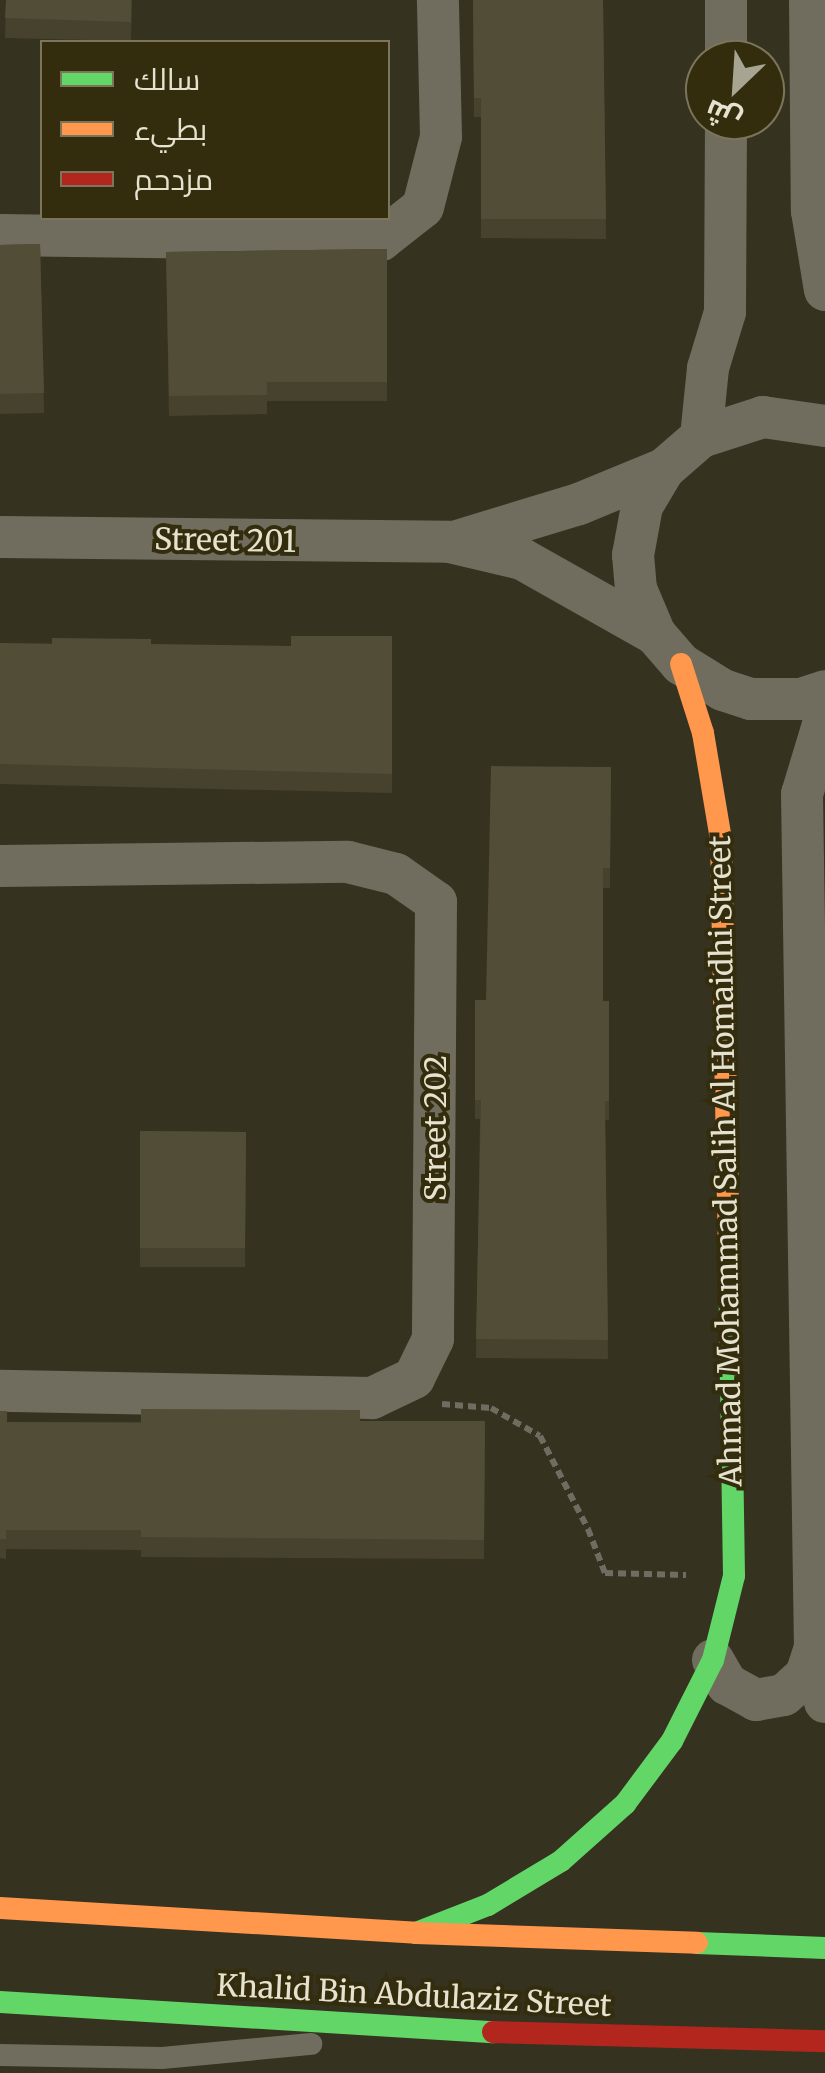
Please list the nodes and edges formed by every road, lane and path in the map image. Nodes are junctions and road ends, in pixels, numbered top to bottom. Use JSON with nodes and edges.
{"nodes":[{"id":1,"x":438,"y":0,"type":"edge"},
{"id":2,"x":726,"y":0,"type":"edge"},
{"id":3,"x":810,"y":0,"type":"edge"},
{"id":4,"x":726,"y":40,"type":"edge"},
{"id":5,"x":726,"y":140,"type":"edge"},
{"id":6,"x":0,"y":235,"type":"edge"},
{"id":7,"x":825,"y":290,"type":"edge"},
{"id":8,"x":825,"y":426,"type":"edge"},
{"id":9,"x":701,"y":437,"type":"junction"},
{"id":10,"x":664,"y":470,"type":"junction"},
{"id":11,"x":0,"y":537,"type":"edge"},
{"id":12,"x":450,"y":542,"type":"junction"},
{"id":13,"x":668,"y":649,"type":"junction"},
{"id":14,"x":825,"y":691,"type":"edge"},
{"id":15,"x":825,"y":718,"type":"edge"},
{"id":16,"x":0,"y":866,"type":"edge"},
{"id":17,"x":816,"y":1169,"type":"edge"},
{"id":18,"x":0,"y":1391,"type":"edge"},
{"id":19,"x":372,"y":1398,"type":"junction"},
{"id":20,"x":734,"y":1576,"type":"junction"},
{"id":21,"x":815,"y":1648,"type":"junction"},
{"id":22,"x":713,"y":1660,"type":"junction"},
{"id":23,"x":825,"y":1702,"type":"edge"},
{"id":24,"x":0,"y":1908,"type":"edge"},
{"id":25,"x":416,"y":1933,"type":"junction"},
{"id":26,"x":825,"y":1948,"type":"edge"},
{"id":27,"x":0,"y":2002,"type":"edge"},
{"id":28,"x":464,"y":2031,"type":"junction"},
{"id":29,"x":825,"y":2041,"type":"edge"},
{"id":30,"x":0,"y":2055,"type":"edge"}],
"edges":[{"from":1,"to":6,"type":"street"},
{"from":2,"to":4,"type":"street"},
{"from":3,"to":7,"type":"street"},
{"from":5,"to":9,"type":"street"},
{"from":8,"to":9,"type":"street"},
{"from":9,"to":10,"type":"street"},
{"from":10,"to":12,"type":"street","name":"Street 201"},
{"from":10,"to":13,"type":"street"},
{"from":11,"to":12,"type":"street","name":"Street 201"},
{"from":12,"to":13,"type":"street","name":"Street 201"},
{"from":13,"to":14,"type":"street","name":"Street 201"},
{"from":13,"to":20,"type":"main road","name":"Ahmad Mohammad Salih Al Homaidhi Street"},
{"from":15,"to":17,"type":"street"},
{"from":16,"to":19,"type":"street","name":"Street 202"},
{"from":17,"to":21,"type":"street"},
{"from":18,"to":19,"type":"street","name":"Street 202"},
{"from":19,"to":20,"type":"path"},
{"from":20,"to":22,"type":"main road","name":"Ahmad Mohammad Salih Al Homaidhi Street"},
{"from":21,"to":22,"type":"street"},
{"from":21,"to":23,"type":"street"},
{"from":22,"to":25,"type":"main road","name":"Ahmad Mohammad Salih Al Homaidhi Street"},
{"from":24,"to":25,"type":"main road","name":"Khalid Bin Abdulaziz Street"},
{"from":25,"to":26,"type":"main road","name":"Khalid Bin Abdulaziz Street"},
{"from":27,"to":28,"type":"main road","name":"Khalid Bin Abdulaziz Street"},
{"from":28,"to":29,"type":"main road","name":"Khalid Bin Abdulaziz Street"},
{"from":28,"to":30,"type":"lane"}]}
